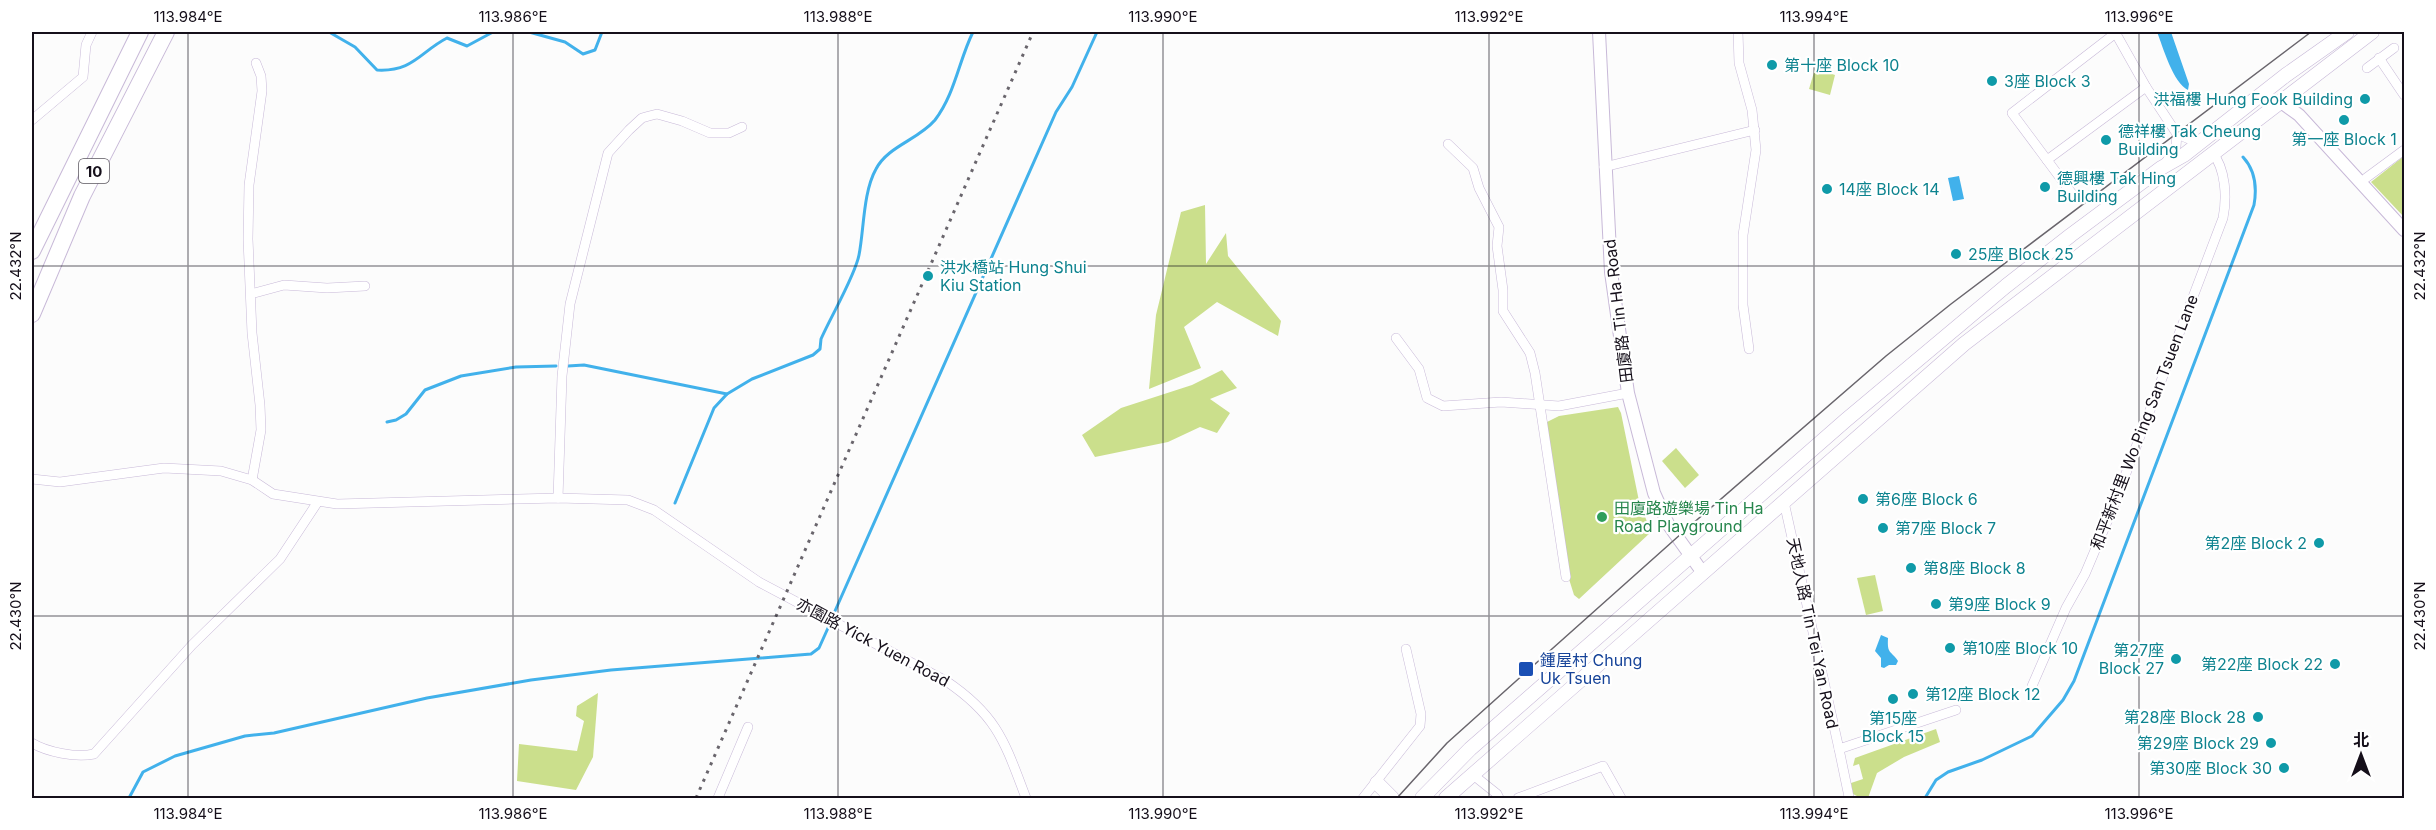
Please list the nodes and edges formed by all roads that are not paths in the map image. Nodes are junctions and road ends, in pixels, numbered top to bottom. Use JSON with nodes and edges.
{"nodes":[{"id":1,"x":92,"y":32,"type":"edge"},
{"id":2,"x":140,"y":32,"type":"edge"},
{"id":3,"x":166,"y":32,"type":"edge"},
{"id":4,"x":1599,"y":32,"type":"edge"},
{"id":5,"x":1738,"y":32,"type":"edge"},
{"id":6,"x":2116,"y":32,"type":"edge"},
{"id":7,"x":2348,"y":32,"type":"edge"},
{"id":8,"x":2372,"y":32,"type":"edge"},
{"id":9,"x":2394,"y":48,"type":"dead end"},
{"id":10,"x":2379,"y":58,"type":"junction"},
{"id":11,"x":256,"y":63,"type":"dead end"},
{"id":12,"x":2367,"y":68,"type":"dead end"},
{"id":13,"x":2286,"y":75,"type":"junction"},
{"id":14,"x":2146,"y":87,"type":"junction"},
{"id":15,"x":2404,"y":95,"type":"edge"},
{"id":16,"x":2281,"y":102,"type":"junction"},
{"id":17,"x":2237,"y":114,"type":"junction"},
{"id":18,"x":32,"y":120,"type":"edge"},
{"id":19,"x":742,"y":127,"type":"dead end"},
{"id":20,"x":1755,"y":130,"type":"junction"},
{"id":21,"x":2177,"y":134,"type":"junction"},
{"id":22,"x":2205,"y":139,"type":"junction"},
{"id":23,"x":1448,"y":144,"type":"dead end"},
{"id":24,"x":2404,"y":150,"type":"edge"},
{"id":25,"x":2212,"y":152,"type":"junction"},
{"id":26,"x":2047,"y":160,"type":"junction"},
{"id":27,"x":1604,"y":167,"type":"junction"},
{"id":28,"x":2161,"y":168,"type":"junction"},
{"id":29,"x":2366,"y":178,"type":"dead end"},
{"id":30,"x":2071,"y":192,"type":"dead end"},
{"id":31,"x":2404,"y":230,"type":"edge"},
{"id":32,"x":32,"y":251,"type":"edge"},
{"id":33,"x":364,"y":286,"type":"dead end"},
{"id":34,"x":251,"y":294,"type":"junction"},
{"id":35,"x":32,"y":314,"type":"edge"},
{"id":36,"x":1396,"y":338,"type":"dead end"},
{"id":37,"x":1749,"y":349,"type":"dead end"},
{"id":38,"x":1628,"y":393,"type":"junction"},
{"id":39,"x":1540,"y":403,"type":"junction"},
{"id":40,"x":32,"y":480,"type":"edge"},
{"id":41,"x":252,"y":480,"type":"junction"},
{"id":42,"x":558,"y":498,"type":"junction"},
{"id":43,"x":317,"y":502,"type":"junction"},
{"id":44,"x":1784,"y":502,"type":"junction"},
{"id":45,"x":1691,"y":556,"type":"junction"},
{"id":46,"x":1703,"y":573,"type":"junction"},
{"id":47,"x":1566,"y":577,"type":"dead end"},
{"id":48,"x":1406,"y":649,"type":"dead end"},
{"id":49,"x":2032,"y":686,"type":"dead end"},
{"id":50,"x":1956,"y":710,"type":"dead end"},
{"id":51,"x":748,"y":727,"type":"dead end"},
{"id":52,"x":32,"y":743,"type":"edge"},
{"id":53,"x":1839,"y":749,"type":"junction"},
{"id":54,"x":1456,"y":763,"type":"junction"},
{"id":55,"x":1472,"y":774,"type":"junction"},
{"id":56,"x":1377,"y":783,"type":"junction"},
{"id":57,"x":1849,"y":797,"type":"edge"},
{"id":58,"x":718,"y":798,"type":"edge"},
{"id":59,"x":1026,"y":798,"type":"edge"},
{"id":60,"x":1363,"y":798,"type":"edge"},
{"id":61,"x":1392,"y":798,"type":"edge"},
{"id":62,"x":1422,"y":798,"type":"edge"},
{"id":63,"x":1446,"y":798,"type":"edge"},
{"id":64,"x":1499,"y":798,"type":"edge"},
{"id":65,"x":1518,"y":798,"type":"edge"},
{"id":66,"x":1621,"y":798,"type":"edge"}],
"edges":[{"from":1,"to":18,"type":"street"},
{"from":2,"to":32,"type":"highway","number":"10"},
{"from":3,"to":35,"type":"highway","number":"10"},
{"from":4,"to":27,"type":"street","name":"田廈路 Tin Ha Road"},
{"from":5,"to":20,"type":"street"},
{"from":6,"to":14,"type":"street"},
{"from":6,"to":26,"type":"street"},
{"from":7,"to":13,"type":"main road"},
{"from":8,"to":16,"type":"main road"},
{"from":9,"to":10,"type":"street"},
{"from":10,"to":12,"type":"street"},
{"from":10,"to":15,"type":"street"},
{"from":11,"to":34,"type":"street"},
{"from":13,"to":16,"type":"main road"},
{"from":13,"to":17,"type":"main road"},
{"from":14,"to":21,"type":"street"},
{"from":14,"to":26,"type":"street"},
{"from":16,"to":17,"type":"main road"},
{"from":16,"to":25,"type":"main road"},
{"from":16,"to":31,"type":"street"},
{"from":17,"to":22,"type":"main road"},
{"from":19,"to":42,"type":"street"},
{"from":20,"to":27,"type":"street"},
{"from":20,"to":37,"type":"street"},
{"from":21,"to":22,"type":"street"},
{"from":21,"to":28,"type":"street"},
{"from":22,"to":28,"type":"main road"},
{"from":23,"to":39,"type":"street"},
{"from":24,"to":29,"type":"street"},
{"from":25,"to":44,"type":"main road"},
{"from":25,"to":49,"type":"street","name":"和平新村里 Wo Ping San Tsuen Lane"},
{"from":26,"to":30,"type":"street"},
{"from":27,"to":38,"type":"street","name":"田廈路 Tin Ha Road"},
{"from":28,"to":45,"type":"main road"},
{"from":33,"to":34,"type":"street"},
{"from":34,"to":41,"type":"street"},
{"from":36,"to":39,"type":"street"},
{"from":38,"to":39,"type":"street"},
{"from":38,"to":45,"type":"street","name":"田廈路 Tin Ha Road"},
{"from":39,"to":47,"type":"street"},
{"from":40,"to":41,"type":"street","name":"亦園路 Yick Yuen Road"},
{"from":41,"to":43,"type":"street","name":"亦園路 Yick Yuen Road"},
{"from":42,"to":43,"type":"street","name":"亦園路 Yick Yuen Road"},
{"from":42,"to":59,"type":"street","name":"亦園路 Yick Yuen Road"},
{"from":43,"to":52,"type":"street"},
{"from":44,"to":46,"type":"main road"},
{"from":44,"to":53,"type":"street","name":"天地人路 Tin Tei Yan Road"},
{"from":45,"to":46,"type":"street","name":"田廈路 Tin Ha Road"},
{"from":45,"to":54,"type":"main road"},
{"from":46,"to":55,"type":"main road"},
{"from":48,"to":56,"type":"street"},
{"from":50,"to":53,"type":"street","name":"天地人路 Tin Tei Yan Road"},
{"from":51,"to":58,"type":"street"},
{"from":53,"to":57,"type":"street"},
{"from":54,"to":55,"type":"main road"},
{"from":54,"to":62,"type":"main road"},
{"from":55,"to":63,"type":"main road"},
{"from":55,"to":64,"type":"street"},
{"from":56,"to":60,"type":"street"},
{"from":56,"to":61,"type":"main road"},
{"from":65,"to":66,"type":"street"}]}
